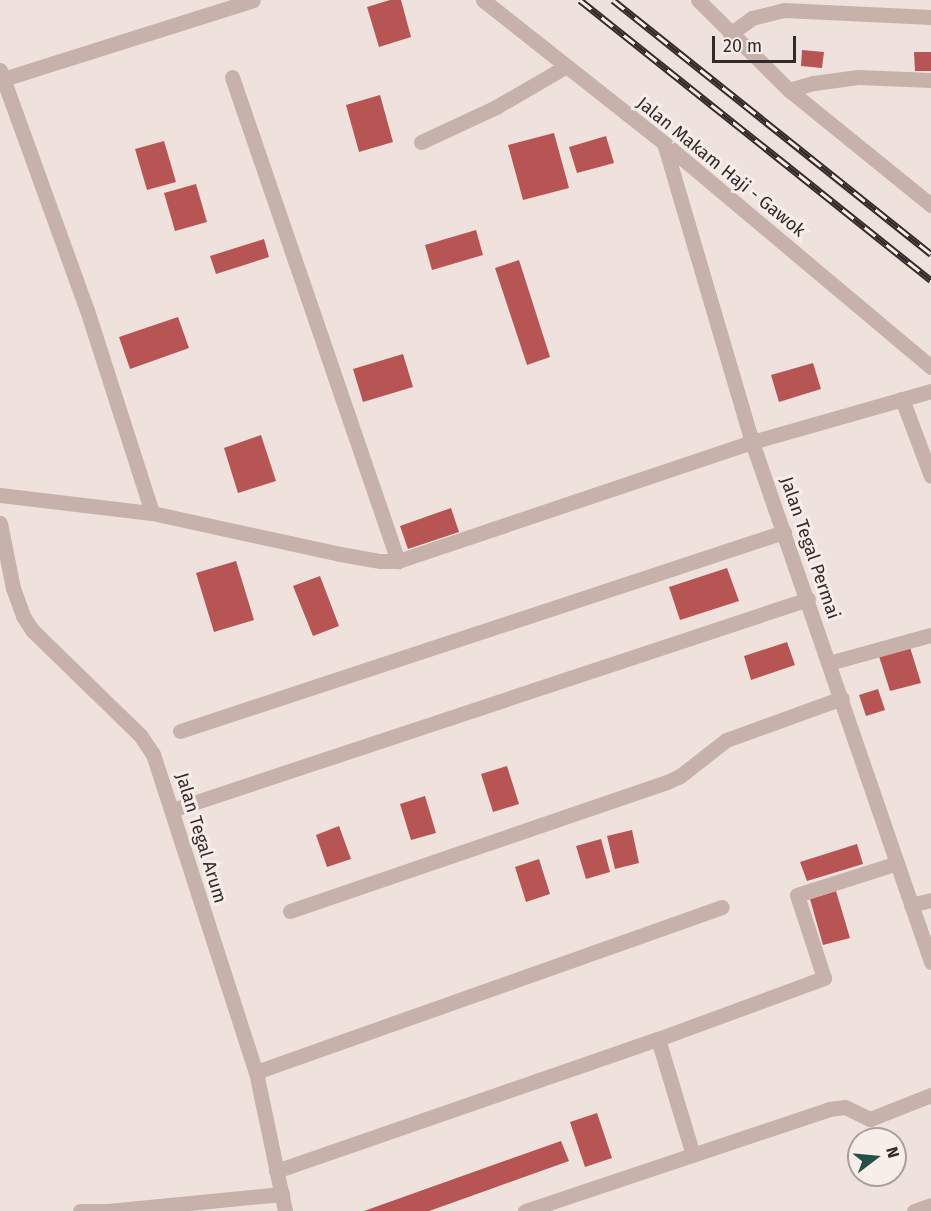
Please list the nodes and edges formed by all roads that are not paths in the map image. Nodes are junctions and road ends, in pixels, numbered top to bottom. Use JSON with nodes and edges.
{"nodes":[{"id":1,"x":253,"y":0,"type":"edge"},
{"id":2,"x":483,"y":0,"type":"edge"},
{"id":3,"x":698,"y":0,"type":"edge"},
{"id":4,"x":931,"y":17,"type":"edge"},
{"id":5,"x":730,"y":34,"type":"junction"},
{"id":6,"x":565,"y":67,"type":"junction"},
{"id":7,"x":1,"y":76,"type":"edge"},
{"id":8,"x":232,"y":77,"type":"dead end"},
{"id":9,"x":931,"y":80,"type":"edge"},
{"id":10,"x":789,"y":90,"type":"junction"},
{"id":11,"x":421,"y":142,"type":"dead end"},
{"id":12,"x":664,"y":143,"type":"junction"},
{"id":13,"x":931,"y":205,"type":"edge"},
{"id":14,"x":931,"y":367,"type":"edge"},
{"id":15,"x":931,"y":391,"type":"edge"},
{"id":16,"x":902,"y":399,"type":"junction"},
{"id":17,"x":752,"y":442,"type":"junction"},
{"id":18,"x":931,"y":476,"type":"edge"},
{"id":19,"x":0,"y":495,"type":"edge"},
{"id":20,"x":152,"y":513,"type":"junction"},
{"id":21,"x":0,"y":523,"type":"edge"},
{"id":22,"x":784,"y":532,"type":"junction"},
{"id":23,"x":398,"y":561,"type":"junction"},
{"id":24,"x":808,"y":600,"type":"junction"},
{"id":25,"x":931,"y":635,"type":"edge"},
{"id":26,"x":829,"y":663,"type":"junction"},
{"id":27,"x":842,"y":698,"type":"junction"},
{"id":28,"x":180,"y":731,"type":"dead end"},
{"id":29,"x":172,"y":810,"type":"junction"},
{"id":30,"x":897,"y":863,"type":"junction"},
{"id":31,"x":931,"y":900,"type":"edge"},
{"id":32,"x":911,"y":905,"type":"junction"},
{"id":33,"x":722,"y":907,"type":"dead end"},
{"id":34,"x":290,"y":911,"type":"dead end"},
{"id":35,"x":931,"y":962,"type":"edge"},
{"id":36,"x":658,"y":1039,"type":"junction"},
{"id":37,"x":256,"y":1072,"type":"junction"},
{"id":38,"x":931,"y":1095,"type":"edge"},
{"id":39,"x":693,"y":1155,"type":"junction"},
{"id":40,"x":276,"y":1171,"type":"junction"},
{"id":41,"x":282,"y":1194,"type":"junction"},
{"id":42,"x":931,"y":1205,"type":"edge"},
{"id":43,"x":80,"y":1211,"type":"edge"},
{"id":44,"x":108,"y":1211,"type":"edge"},
{"id":45,"x":285,"y":1211,"type":"edge"},
{"id":46,"x":525,"y":1211,"type":"edge"},
{"id":47,"x":914,"y":1211,"type":"edge"}],
"edges":[{"from":1,"to":7,"type":"street"},
{"from":2,"to":6,"type":"street","name":"Jalan Makam Haji - Gawok"},
{"from":3,"to":5,"type":"street"},
{"from":4,"to":5,"type":"street"},
{"from":5,"to":10,"type":"street"},
{"from":6,"to":11,"type":"street"},
{"from":6,"to":12,"type":"street","name":"Jalan Makam Haji - Gawok"},
{"from":7,"to":20,"type":"street"},
{"from":8,"to":23,"type":"street"},
{"from":9,"to":10,"type":"street"},
{"from":10,"to":13,"type":"street"},
{"from":12,"to":14,"type":"street","name":"Jalan Makam Haji - Gawok"},
{"from":12,"to":17,"type":"street","name":"Jalan Tegal Permai"},
{"from":15,"to":16,"type":"street"},
{"from":16,"to":17,"type":"street"},
{"from":16,"to":18,"type":"street"},
{"from":17,"to":22,"type":"street","name":"Jalan Tegal Permai"},
{"from":17,"to":23,"type":"street"},
{"from":19,"to":20,"type":"street"},
{"from":20,"to":23,"type":"street"},
{"from":21,"to":29,"type":"street","name":"Jalan Tegal Arum"},
{"from":22,"to":24,"type":"street","name":"Jalan Tegal Permai"},
{"from":22,"to":28,"type":"street"},
{"from":24,"to":26,"type":"street","name":"Jalan Tegal Permai"},
{"from":24,"to":29,"type":"street"},
{"from":25,"to":26,"type":"street"},
{"from":26,"to":27,"type":"street","name":"Jalan Tegal Permai"},
{"from":27,"to":30,"type":"street","name":"Jalan Tegal Permai"},
{"from":27,"to":34,"type":"street"},
{"from":29,"to":37,"type":"street","name":"Jalan Tegal Arum"},
{"from":30,"to":32,"type":"street","name":"Jalan Tegal Permai"},
{"from":30,"to":36,"type":"street"},
{"from":31,"to":32,"type":"street"},
{"from":32,"to":35,"type":"street","name":"Jalan Tegal Permai"},
{"from":33,"to":37,"type":"street"},
{"from":36,"to":39,"type":"street"},
{"from":36,"to":40,"type":"street"},
{"from":37,"to":40,"type":"street","name":"Jalan Tegal Arum"},
{"from":38,"to":39,"type":"street"},
{"from":39,"to":46,"type":"street"},
{"from":40,"to":41,"type":"street","name":"Jalan Tegal Arum"},
{"from":41,"to":44,"type":"street"},
{"from":41,"to":45,"type":"street","name":"Jalan Tegal Arum"},
{"from":42,"to":47,"type":"street"},
{"from":43,"to":44,"type":"street"}]}
